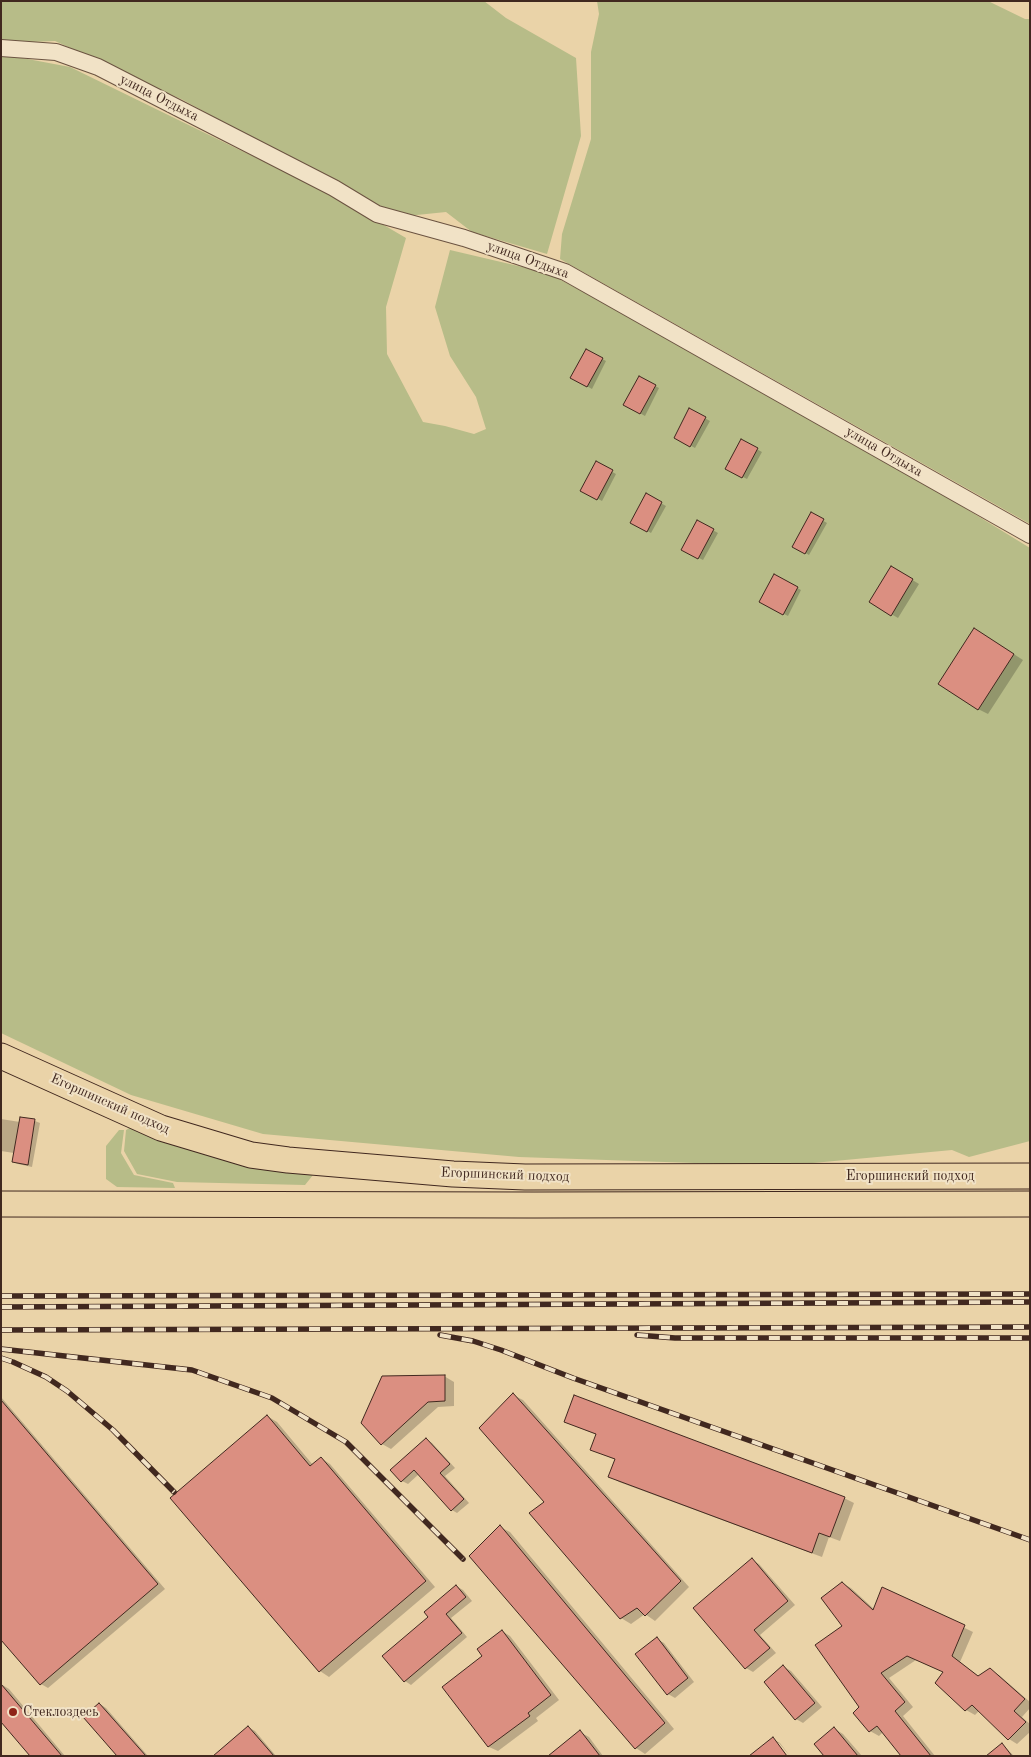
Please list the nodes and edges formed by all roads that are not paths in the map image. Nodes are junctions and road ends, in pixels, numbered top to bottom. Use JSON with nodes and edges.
{"nodes":[{"id":1,"x":1,"y":48,"type":"edge"},
{"id":2,"x":1030,"y":535,"type":"edge"},
{"id":3,"x":1,"y":1056,"type":"edge"},
{"id":4,"x":1030,"y":1176,"type":"edge"},
{"id":5,"x":1,"y":1204,"type":"edge"},
{"id":6,"x":1030,"y":1204,"type":"edge"}],
"edges":[{"from":1,"to":2,"type":"street","name":"улица Отдыха"},
{"from":3,"to":4,"type":"main road","name":"Егоршинский подход"},
{"from":5,"to":6,"type":"main road","name":"Егоршинский подход"}]}
